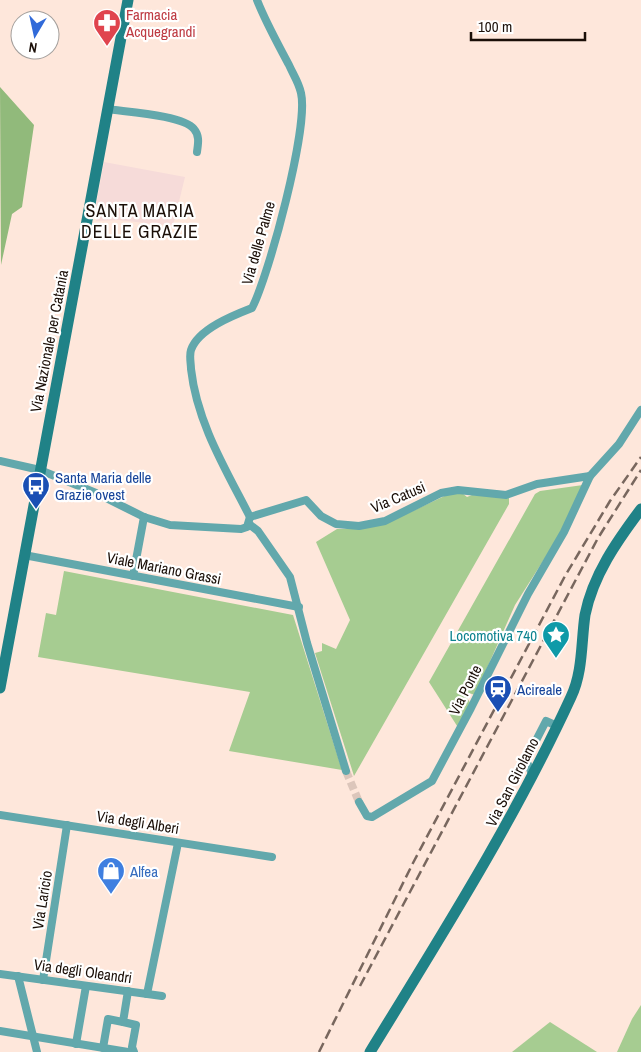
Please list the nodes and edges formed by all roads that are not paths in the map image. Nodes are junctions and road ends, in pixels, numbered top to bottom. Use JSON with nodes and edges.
{"nodes":[{"id":1,"x":128,"y":0,"type":"edge"},
{"id":2,"x":258,"y":0,"type":"edge"},
{"id":3,"x":107,"y":109,"type":"junction"},
{"id":4,"x":197,"y":152,"type":"dead end"},
{"id":5,"x":641,"y":410,"type":"edge"},
{"id":6,"x":0,"y":461,"type":"edge"},
{"id":7,"x":40,"y":470,"type":"junction"},
{"id":8,"x":590,"y":476,"type":"junction"},
{"id":9,"x":641,"y":509,"type":"edge"},
{"id":10,"x":144,"y":517,"type":"junction"},
{"id":11,"x":249,"y":520,"type":"junction"},
{"id":12,"x":24,"y":555,"type":"junction"},
{"id":13,"x":133,"y":576,"type":"junction"},
{"id":14,"x":299,"y":607,"type":"junction"},
{"id":15,"x":0,"y":688,"type":"edge"},
{"id":16,"x":557,"y":726,"type":"junction"},
{"id":17,"x":346,"y":771,"type":"tunnel mouth"},
{"id":18,"x":533,"y":776,"type":"junction"},
{"id":19,"x":359,"y":802,"type":"tunnel mouth"},
{"id":20,"x":0,"y":815,"type":"edge"},
{"id":21,"x":67,"y":825,"type":"junction"},
{"id":22,"x":178,"y":842,"type":"junction"},
{"id":23,"x":272,"y":857,"type":"dead end"},
{"id":24,"x":0,"y":975,"type":"edge"},
{"id":25,"x":18,"y":976,"type":"junction"},
{"id":26,"x":44,"y":980,"type":"junction"},
{"id":27,"x":86,"y":986,"type":"junction"},
{"id":28,"x":128,"y":992,"type":"junction"},
{"id":29,"x":147,"y":994,"type":"junction"},
{"id":30,"x":162,"y":996,"type":"dead end"},
{"id":31,"x":123,"y":1022,"type":"junction"},
{"id":32,"x":0,"y":1031,"type":"edge"},
{"id":33,"x":33,"y":1037,"type":"junction"},
{"id":34,"x":72,"y":1043,"type":"junction"},
{"id":35,"x":103,"y":1048,"type":"junction"},
{"id":36,"x":91,"y":1049,"type":"edge"},
{"id":37,"x":113,"y":1051,"type":"edge"},
{"id":38,"x":37,"y":1052,"type":"edge"},
{"id":39,"x":67,"y":1052,"type":"edge"},
{"id":40,"x":128,"y":1052,"type":"edge"},
{"id":41,"x":134,"y":1052,"type":"edge"},
{"id":42,"x":370,"y":1052,"type":"edge"}],
"edges":[{"from":1,"to":3,"type":"main road","name":"Via Nazionale per Catania"},
{"from":2,"to":11,"type":"street","name":"Via delle Palme"},
{"from":3,"to":4,"type":"street"},
{"from":3,"to":7,"type":"main road","name":"Via Nazionale per Catania"},
{"from":5,"to":8,"type":"street"},
{"from":6,"to":7,"type":"street","name":"Via Catusi"},
{"from":7,"to":10,"type":"street","name":"Via Catusi"},
{"from":7,"to":12,"type":"main road","name":"Via Nazionale per Catania"},
{"from":8,"to":11,"type":"street","name":"Via Catusi"},
{"from":8,"to":19,"type":"street","name":"Via Ponte"},
{"from":9,"to":16,"type":"main road","name":"Via San Girolamo"},
{"from":10,"to":11,"type":"street","name":"Via Catusi"},
{"from":10,"to":13,"type":"street"},
{"from":11,"to":14,"type":"street"},
{"from":12,"to":13,"type":"street","name":"Viale Mariano Grassi"},
{"from":12,"to":15,"type":"main road","name":"Via Nazionale per Catania"},
{"from":13,"to":14,"type":"street","name":"Viale Mariano Grassi"},
{"from":14,"to":17,"type":"street"},
{"from":16,"to":18,"type":"main road","name":"Via San Girolamo"},
{"from":16,"to":18,"type":"street"},
{"from":18,"to":42,"type":"main road","name":"Via San Girolamo"},
{"from":20,"to":21,"type":"street","name":"Via degli Alberi"},
{"from":21,"to":22,"type":"street","name":"Via degli Alberi"},
{"from":21,"to":26,"type":"street","name":"Via Laricio"},
{"from":22,"to":23,"type":"street","name":"Via degli Alberi"},
{"from":22,"to":29,"type":"street"},
{"from":24,"to":25,"type":"street","name":"Via degli Oleandri"},
{"from":25,"to":26,"type":"street","name":"Via degli Oleandri"},
{"from":25,"to":33,"type":"street"},
{"from":26,"to":27,"type":"street","name":"Via degli Oleandri"},
{"from":27,"to":28,"type":"street","name":"Via degli Oleandri"},
{"from":27,"to":34,"type":"street"},
{"from":28,"to":29,"type":"street","name":"Via degli Oleandri"},
{"from":28,"to":31,"type":"street"},
{"from":29,"to":30,"type":"street","name":"Via degli Oleandri"},
{"from":31,"to":35,"type":"street"},
{"from":31,"to":41,"type":"street"},
{"from":32,"to":33,"type":"street"},
{"from":33,"to":34,"type":"street"},
{"from":33,"to":38,"type":"street"},
{"from":34,"to":36,"type":"street"},
{"from":34,"to":39,"type":"street"},
{"from":35,"to":36,"type":"street"},
{"from":35,"to":37,"type":"street"},
{"from":37,"to":40,"type":"street"}]}
